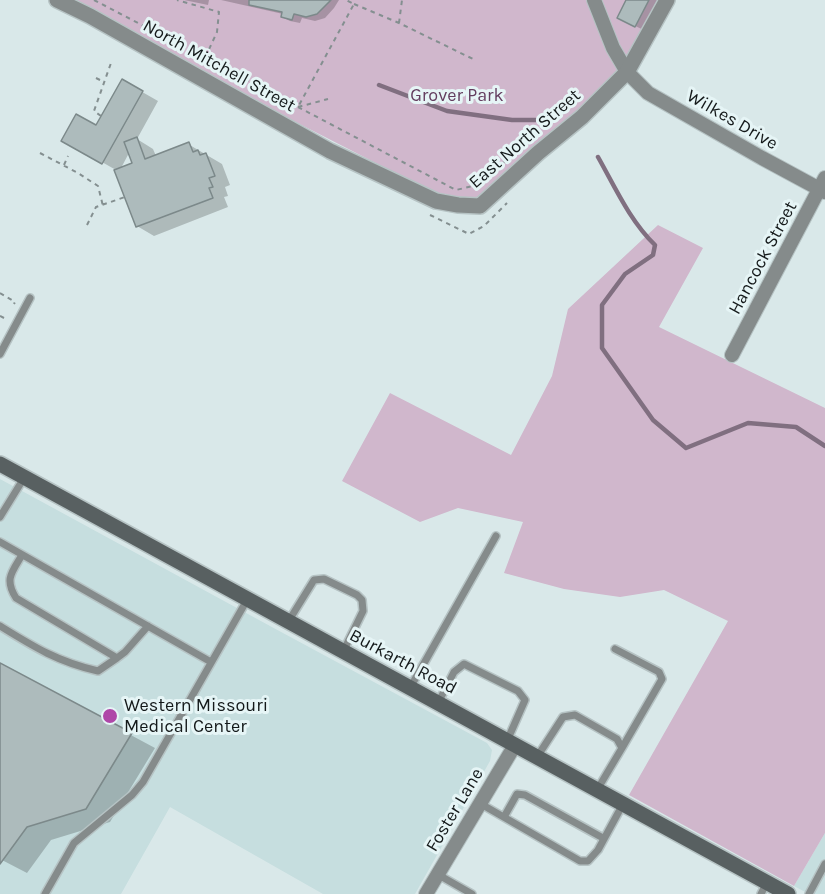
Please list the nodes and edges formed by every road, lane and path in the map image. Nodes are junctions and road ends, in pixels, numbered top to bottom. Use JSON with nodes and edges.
{"nodes":[{"id":1,"x":57,"y":0,"type":"edge"},
{"id":2,"x":94,"y":0,"type":"edge"},
{"id":3,"x":177,"y":0,"type":"edge"},
{"id":4,"x":346,"y":0,"type":"edge"},
{"id":5,"x":402,"y":0,"type":"edge"},
{"id":6,"x":594,"y":0,"type":"edge"},
{"id":7,"x":667,"y":0,"type":"edge"},
{"id":8,"x":354,"y":4,"type":"junction"},
{"id":9,"x":399,"y":23,"type":"junction"},
{"id":10,"x":205,"y":58,"type":"junction"},
{"id":11,"x":472,"y":59,"type":"dead end"},
{"id":12,"x":111,"y":63,"type":"dead end"},
{"id":13,"x":627,"y":72,"type":"junction"},
{"id":14,"x":96,"y":78,"type":"dead end"},
{"id":15,"x":104,"y":82,"type":"junction"},
{"id":16,"x":328,"y":99,"type":"dead end"},
{"id":17,"x":298,"y":107,"type":"junction"},
{"id":18,"x":101,"y":116,"type":"dead end"},
{"id":19,"x":330,"y":150,"type":"joint"},
{"id":20,"x":517,"y":152,"type":"dead end"},
{"id":21,"x":40,"y":153,"type":"dead end"},
{"id":22,"x":68,"y":156,"type":"dead end"},
{"id":23,"x":64,"y":165,"type":"junction"},
{"id":24,"x":823,"y":186,"type":"edge"},
{"id":25,"x":125,"y":197,"type":"dead end"},
{"id":26,"x":513,"y":197,"type":"dead end"},
{"id":27,"x":103,"y":206,"type":"junction"},
{"id":28,"x":427,"y":213,"type":"dead end"},
{"id":29,"x":87,"y":225,"type":"dead end"},
{"id":30,"x":0,"y":293,"type":"edge"},
{"id":31,"x":30,"y":298,"type":"dead end"},
{"id":32,"x":0,"y":316,"type":"edge"},
{"id":33,"x":0,"y":354,"type":"edge"},
{"id":34,"x":732,"y":355,"type":"dead end"},
{"id":35,"x":0,"y":464,"type":"edge"},
{"id":36,"x":24,"y":478,"type":"junction"},
{"id":37,"x":0,"y":517,"type":"edge"},
{"id":38,"x":496,"y":536,"type":"dead end"},
{"id":39,"x":0,"y":542,"type":"edge"},
{"id":40,"x":22,"y":555,"type":"junction"},
{"id":41,"x":247,"y":600,"type":"junction"},
{"id":42,"x":288,"y":622,"type":"junction"},
{"id":43,"x":148,"y":626,"type":"junction"},
{"id":44,"x":0,"y":627,"type":"edge"},
{"id":45,"x":615,"y":649,"type":"dead end"},
{"id":46,"x":343,"y":652,"type":"junction"},
{"id":47,"x":117,"y":658,"type":"junction"},
{"id":48,"x":211,"y":662,"type":"junction"},
{"id":49,"x":410,"y":688,"type":"junction"},
{"id":50,"x":438,"y":703,"type":"junction"},
{"id":51,"x":511,"y":743,"type":"junction"},
{"id":52,"x":622,"y":748,"type":"junction"},
{"id":53,"x":537,"y":757,"type":"junction"},
{"id":54,"x":597,"y":790,"type":"junction"},
{"id":55,"x":481,"y":804,"type":"junction"},
{"id":56,"x":623,"y":804,"type":"junction"},
{"id":57,"x":504,"y":817,"type":"junction"},
{"id":58,"x":603,"y":838,"type":"junction"},
{"id":59,"x":825,"y":864,"type":"edge"},
{"id":60,"x":438,"y":874,"type":"junction"},
{"id":61,"x":764,"y":888,"type":"edge"},
{"id":62,"x":45,"y":894,"type":"edge"},
{"id":63,"x":426,"y":894,"type":"edge"},
{"id":64,"x":472,"y":894,"type":"edge"},
{"id":65,"x":788,"y":894,"type":"edge"},
{"id":66,"x":808,"y":894,"type":"edge"}],
"edges":[{"from":1,"to":19,"type":"street","name":"North Mitchell Street"},
{"from":2,"to":10,"type":"path"},
{"from":3,"to":10,"type":"path"},
{"from":4,"to":8,"type":"path"},
{"from":5,"to":9,"type":"path"},
{"from":6,"to":13,"type":"street","name":"Wilkes Drive"},
{"from":7,"to":13,"type":"street","name":"East North Street"},
{"from":8,"to":9,"type":"path"},
{"from":8,"to":17,"type":"path"},
{"from":9,"to":11,"type":"path"},
{"from":10,"to":17,"type":"path"},
{"from":12,"to":15,"type":"path"},
{"from":13,"to":19,"type":"street","name":"East North Street"},
{"from":13,"to":24,"type":"street","name":"Wilkes Drive"},
{"from":14,"to":15,"type":"path"},
{"from":15,"to":18,"type":"path"},
{"from":16,"to":17,"type":"path"},
{"from":17,"to":20,"type":"path"},
{"from":21,"to":23,"type":"path"},
{"from":22,"to":23,"type":"path"},
{"from":23,"to":27,"type":"path"},
{"from":24,"to":34,"type":"street","name":"Hancock Street"},
{"from":25,"to":27,"type":"path"},
{"from":26,"to":28,"type":"path"},
{"from":27,"to":29,"type":"path"},
{"from":30,"to":32,"type":"path"},
{"from":31,"to":33,"type":"lane"},
{"from":35,"to":36,"type":"main road","name":"Burkarth Road"},
{"from":36,"to":37,"type":"lane"},
{"from":36,"to":41,"type":"main road","name":"Burkarth Road"},
{"from":38,"to":49,"type":"lane"},
{"from":39,"to":40,"type":"lane"},
{"from":40,"to":43,"type":"lane"},
{"from":40,"to":47,"type":"lane"},
{"from":41,"to":42,"type":"main road","name":"Burkarth Road"},
{"from":41,"to":48,"type":"lane"},
{"from":42,"to":46,"type":"main road","name":"Burkarth Road"},
{"from":42,"to":46,"type":"lane"},
{"from":43,"to":47,"type":"lane"},
{"from":43,"to":48,"type":"lane"},
{"from":44,"to":47,"type":"lane"},
{"from":45,"to":52,"type":"lane"},
{"from":46,"to":49,"type":"main road","name":"Burkarth Road"},
{"from":48,"to":62,"type":"lane"},
{"from":49,"to":50,"type":"main road","name":"Burkarth Road"},
{"from":50,"to":51,"type":"main road","name":"Burkarth Road"},
{"from":50,"to":51,"type":"lane"},
{"from":51,"to":53,"type":"main road","name":"Burkarth Road"},
{"from":51,"to":55,"type":"street","name":"Foster Lane"},
{"from":52,"to":53,"type":"lane"},
{"from":52,"to":54,"type":"lane"},
{"from":53,"to":54,"type":"main road","name":"Burkarth Road"},
{"from":54,"to":56,"type":"main road","name":"Burkarth Road"},
{"from":55,"to":57,"type":"lane"},
{"from":55,"to":60,"type":"street","name":"Foster Lane"},
{"from":56,"to":58,"type":"lane"},
{"from":56,"to":61,"type":"main road","name":"Burkarth Road"},
{"from":57,"to":58,"type":"lane"},
{"from":57,"to":58,"type":"lane"},
{"from":59,"to":66,"type":"lane"},
{"from":60,"to":63,"type":"street","name":"Foster Lane"},
{"from":60,"to":64,"type":"lane"},
{"from":61,"to":65,"type":"main road","name":"Burkarth Road"}]}
